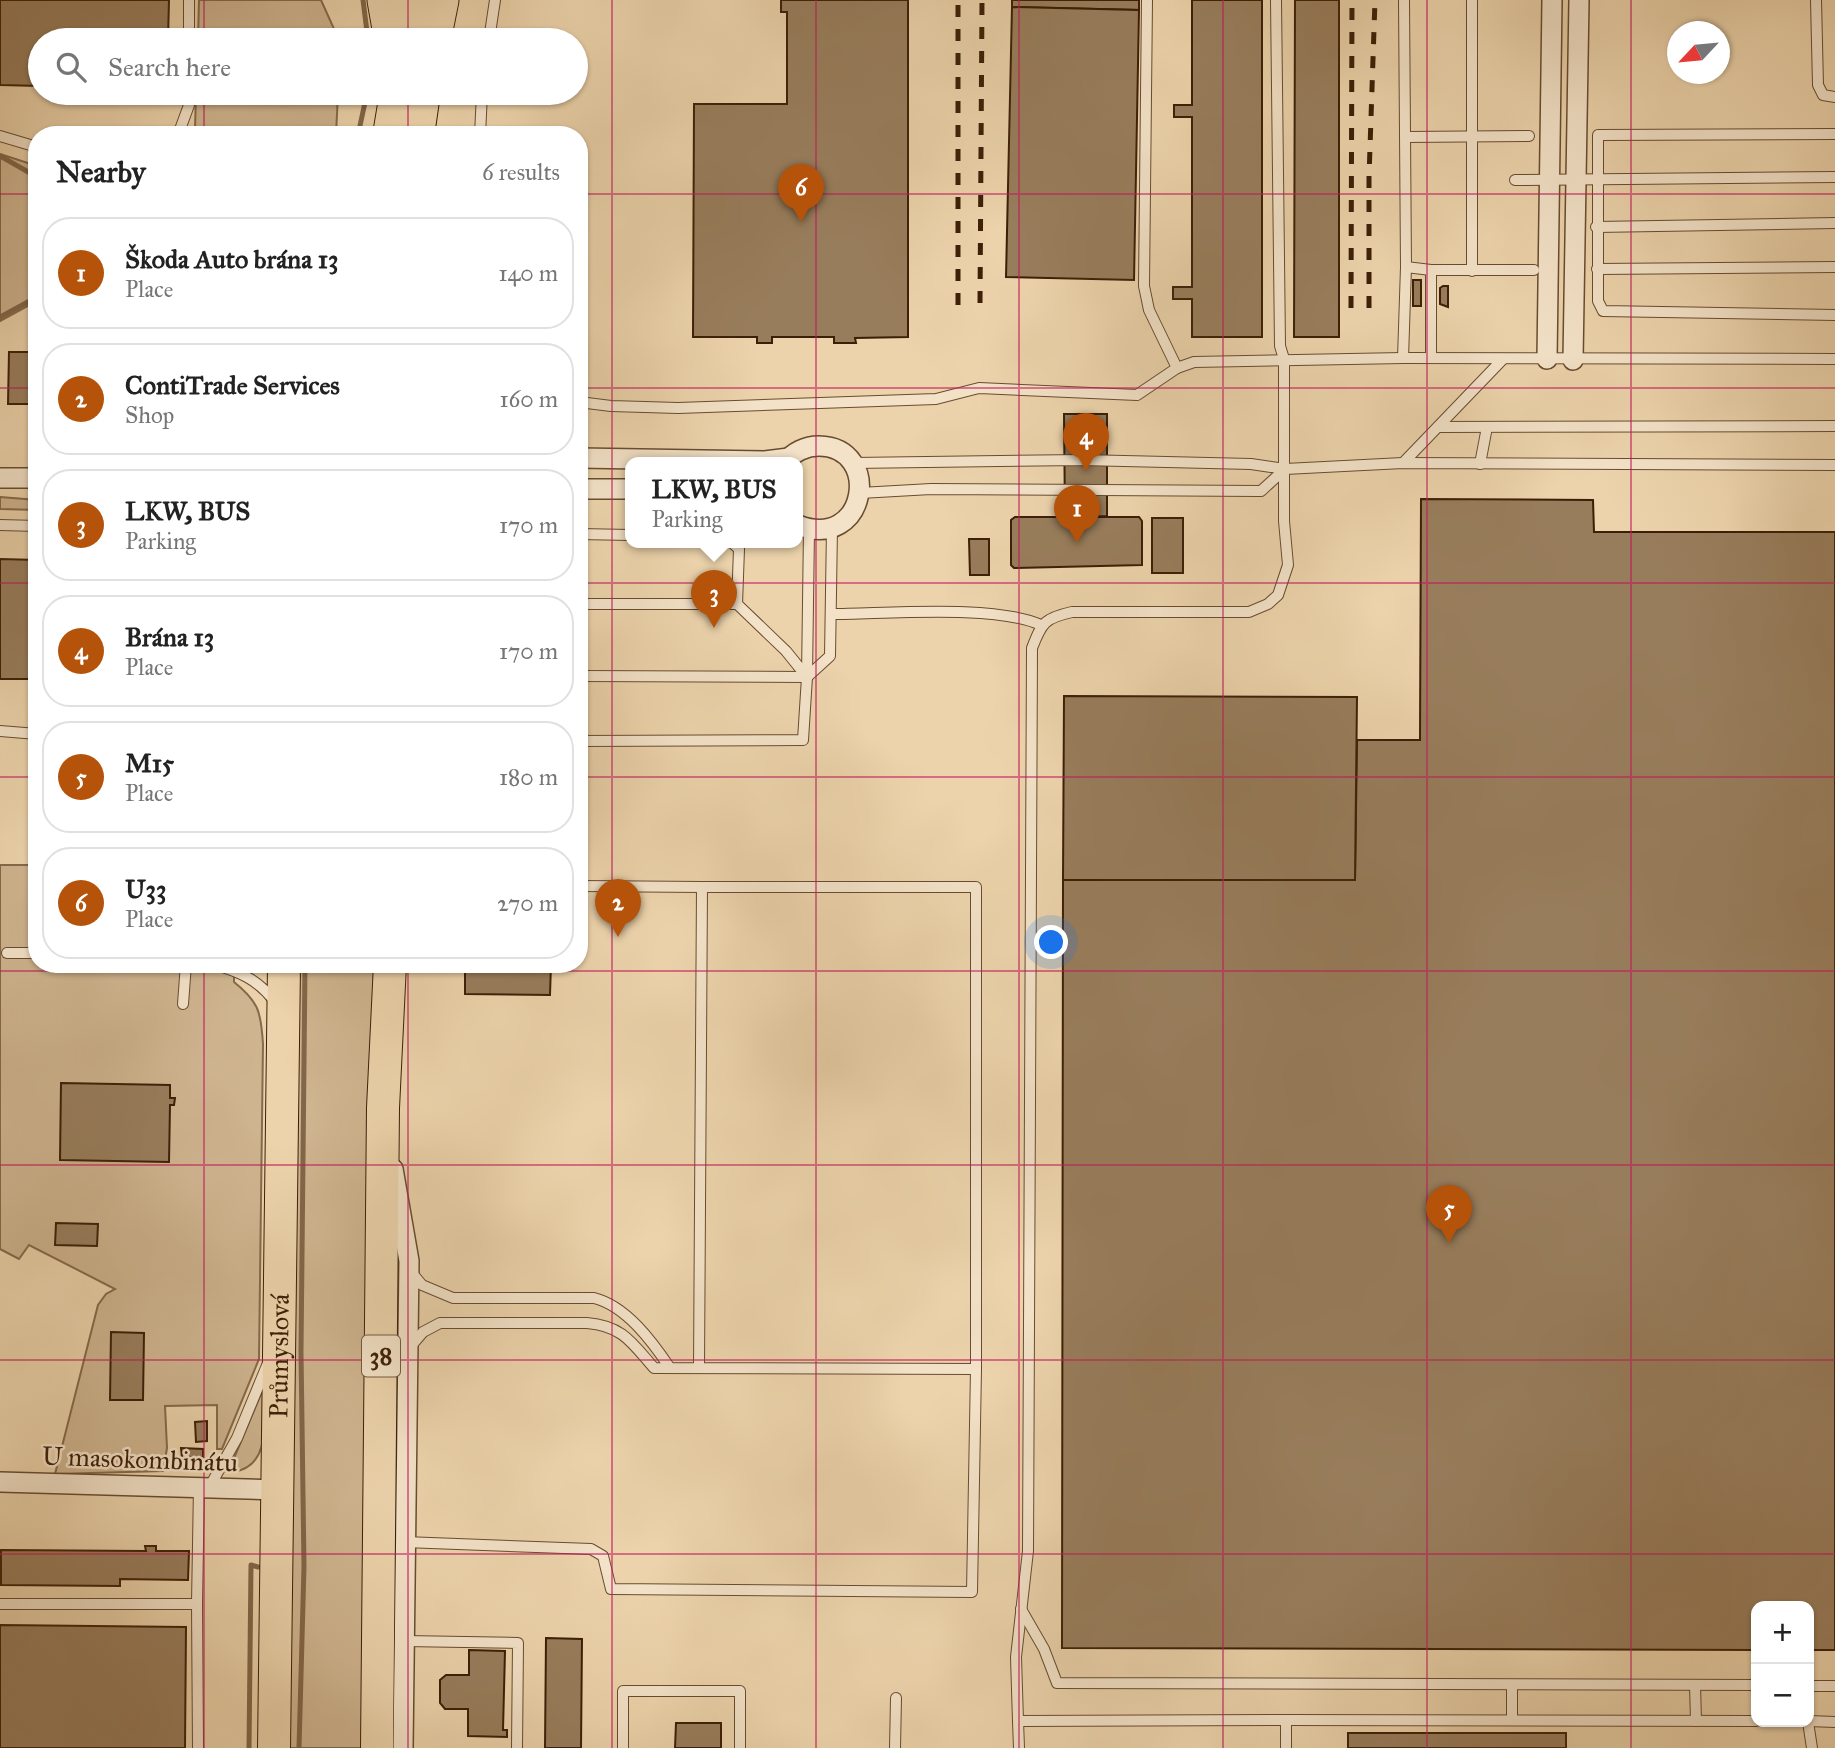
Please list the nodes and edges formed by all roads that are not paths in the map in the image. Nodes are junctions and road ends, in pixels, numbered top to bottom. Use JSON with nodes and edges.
{"nodes":[{"id":1,"x":189,"y":0,"type":"edge"},
{"id":2,"x":386,"y":0,"type":"edge"},
{"id":3,"x":407,"y":0,"type":"edge"},
{"id":4,"x":438,"y":0,"type":"edge"},
{"id":5,"x":495,"y":0,"type":"edge"},
{"id":6,"x":1147,"y":0,"type":"edge"},
{"id":7,"x":1276,"y":0,"type":"edge"},
{"id":8,"x":1404,"y":0,"type":"edge"},
{"id":9,"x":1472,"y":0,"type":"edge"},
{"id":10,"x":1552,"y":0,"type":"edge"},
{"id":11,"x":1579,"y":0,"type":"edge"},
{"id":12,"x":1816,"y":0,"type":"edge"},
{"id":13,"x":189,"y":28,"type":"edge"},
{"id":14,"x":391,"y":28,"type":"edge"},
{"id":15,"x":404,"y":28,"type":"edge"},
{"id":16,"x":434,"y":28,"type":"edge"},
{"id":17,"x":491,"y":28,"type":"edge"},
{"id":18,"x":1835,"y":97,"type":"edge"},
{"id":19,"x":189,"y":105,"type":"edge"},
{"id":20,"x":394,"y":105,"type":"edge"},
{"id":21,"x":422,"y":105,"type":"edge"},
{"id":22,"x":481,"y":105,"type":"edge"},
{"id":23,"x":181,"y":126,"type":"edge"},
{"id":24,"x":390,"y":126,"type":"edge"},
{"id":25,"x":419,"y":126,"type":"edge"},
{"id":26,"x":480,"y":126,"type":"edge"},
{"id":27,"x":1835,"y":134,"type":"edge"},
{"id":28,"x":1471,"y":135,"type":"junction"},
{"id":29,"x":0,"y":136,"type":"edge"},
{"id":30,"x":1529,"y":136,"type":"dead end"},
{"id":31,"x":1406,"y":137,"type":"junction"},
{"id":32,"x":28,"y":144,"type":"edge"},
{"id":33,"x":1835,"y":177,"type":"edge"},
{"id":34,"x":1549,"y":179,"type":"junction"},
{"id":35,"x":1576,"y":179,"type":"junction"},
{"id":36,"x":1596,"y":179,"type":"junction"},
{"id":37,"x":1516,"y":180,"type":"dead end"},
{"id":38,"x":1835,"y":223,"type":"edge"},
{"id":39,"x":1596,"y":227,"type":"junction"},
{"id":40,"x":1406,"y":267,"type":"junction"},
{"id":41,"x":1835,"y":267,"type":"edge"},
{"id":42,"x":1597,"y":269,"type":"junction"},
{"id":43,"x":1431,"y":270,"type":"junction"},
{"id":44,"x":1534,"y":270,"type":"dead end"},
{"id":45,"x":1472,"y":271,"type":"junction"},
{"id":46,"x":1835,"y":315,"type":"edge"},
{"id":47,"x":1403,"y":358,"type":"junction"},
{"id":48,"x":1431,"y":358,"type":"junction"},
{"id":49,"x":1284,"y":359,"type":"junction"},
{"id":50,"x":1503,"y":359,"type":"junction"},
{"id":51,"x":1547,"y":359,"type":"junction"},
{"id":52,"x":1835,"y":359,"type":"edge"},
{"id":53,"x":1573,"y":360,"type":"junction"},
{"id":54,"x":1177,"y":369,"type":"junction"},
{"id":55,"x":588,"y":403,"type":"edge"},
{"id":56,"x":1835,"y":426,"type":"edge"},
{"id":57,"x":1438,"y":427,"type":"junction"},
{"id":58,"x":1488,"y":427,"type":"junction"},
{"id":59,"x":588,"y":449,"type":"edge"},
{"id":60,"x":792,"y":457,"type":"edge"},
{"id":61,"x":588,"y":458,"type":"edge"},
{"id":62,"x":621,"y":459,"type":"junction"},
{"id":63,"x":625,"y":459,"type":"edge"},
{"id":64,"x":852,"y":463,"type":"junction"},
{"id":65,"x":1403,"y":463,"type":"junction"},
{"id":66,"x":1480,"y":464,"type":"junction"},
{"id":67,"x":1835,"y":465,"type":"edge"},
{"id":68,"x":1285,"y":470,"type":"junction"},
{"id":69,"x":0,"y":478,"type":"edge"},
{"id":70,"x":28,"y":478,"type":"edge"},
{"id":71,"x":588,"y":489,"type":"edge"},
{"id":72,"x":625,"y":489,"type":"edge"},
{"id":73,"x":860,"y":493,"type":"junction"},
{"id":74,"x":4,"y":525,"type":"edge"},
{"id":75,"x":28,"y":526,"type":"edge"},
{"id":76,"x":803,"y":527,"type":"edge"},
{"id":77,"x":832,"y":528,"type":"junction"},
{"id":78,"x":588,"y":534,"type":"edge"},
{"id":79,"x":625,"y":535,"type":"edge"},
{"id":80,"x":738,"y":548,"type":"edge"},
{"id":81,"x":588,"y":604,"type":"edge"},
{"id":82,"x":737,"y":604,"type":"junction"},
{"id":83,"x":831,"y":614,"type":"junction"},
{"id":84,"x":1041,"y":625,"type":"junction"},
{"id":85,"x":588,"y":676,"type":"edge"},
{"id":86,"x":807,"y":677,"type":"junction"},
{"id":87,"x":0,"y":731,"type":"edge"},
{"id":88,"x":28,"y":733,"type":"edge"},
{"id":89,"x":588,"y":741,"type":"edge"},
{"id":90,"x":588,"y":886,"type":"edge"},
{"id":91,"x":702,"y":887,"type":"junction"},
{"id":92,"x":6,"y":953,"type":"dead end"},
{"id":93,"x":28,"y":953,"type":"edge"},
{"id":94,"x":185,"y":973,"type":"edge"},
{"id":95,"x":243,"y":973,"type":"edge"},
{"id":96,"x":284,"y":973,"type":"edge"},
{"id":97,"x":390,"y":973,"type":"edge"},
{"id":98,"x":183,"y":1004,"type":"dead end"},
{"id":99,"x":284,"y":1016,"type":"junction"},
{"id":100,"x":383,"y":1108,"type":"junction"},
{"id":101,"x":409,"y":1270,"type":"junction"},
{"id":102,"x":279,"y":1337,"type":"junction"},
{"id":103,"x":408,"y":1349,"type":"junction"},
{"id":104,"x":670,"y":1368,"type":"junction"},
{"id":105,"x":699,"y":1368,"type":"junction"},
{"id":106,"x":975,"y":1369,"type":"junction"},
{"id":107,"x":0,"y":1482,"type":"edge"},
{"id":108,"x":204,"y":1486,"type":"junction"},
{"id":109,"x":278,"y":1490,"type":"junction"},
{"id":110,"x":404,"y":1542,"type":"junction"},
{"id":111,"x":0,"y":1604,"type":"edge"},
{"id":112,"x":197,"y":1604,"type":"junction"},
{"id":113,"x":1021,"y":1609,"type":"junction"},
{"id":114,"x":404,"y":1641,"type":"junction"},
{"id":115,"x":1511,"y":1685,"type":"junction"},
{"id":116,"x":1695,"y":1685,"type":"junction"},
{"id":117,"x":1751,"y":1685,"type":"edge"},
{"id":118,"x":1814,"y":1686,"type":"edge"},
{"id":119,"x":1835,"y":1686,"type":"edge"},
{"id":120,"x":896,"y":1698,"type":"dead end"},
{"id":121,"x":1286,"y":1720,"type":"junction"},
{"id":122,"x":1512,"y":1720,"type":"junction"},
{"id":123,"x":1018,"y":1721,"type":"junction"},
{"id":124,"x":1696,"y":1721,"type":"junction"},
{"id":125,"x":1751,"y":1721,"type":"edge"},
{"id":126,"x":1814,"y":1722,"type":"edge"},
{"id":127,"x":1835,"y":1722,"type":"edge"},
{"id":128,"x":1809,"y":1727,"type":"edge"},
{"id":129,"x":198,"y":1748,"type":"edge"},
{"id":130,"x":274,"y":1748,"type":"edge"},
{"id":131,"x":377,"y":1748,"type":"edge"},
{"id":132,"x":403,"y":1748,"type":"edge"},
{"id":133,"x":517,"y":1748,"type":"edge"},
{"id":134,"x":623,"y":1748,"type":"edge"},
{"id":135,"x":740,"y":1748,"type":"edge"},
{"id":136,"x":895,"y":1748,"type":"edge"},
{"id":137,"x":1019,"y":1748,"type":"edge"},
{"id":138,"x":1286,"y":1748,"type":"edge"},
{"id":139,"x":1812,"y":1748,"type":"edge"}],
"edges":[{"from":1,"to":13,"type":"lane"},
{"from":2,"to":14,"type":"highway"},
{"from":3,"to":15,"type":"main road"},
{"from":4,"to":16,"type":"highway"},
{"from":5,"to":17,"type":"lane"},
{"from":6,"to":54,"type":"lane"},
{"from":7,"to":49,"type":"lane"},
{"from":8,"to":31,"type":"lane"},
{"from":9,"to":28,"type":"lane"},
{"from":10,"to":34,"type":"street"},
{"from":11,"to":35,"type":"street"},
{"from":12,"to":18,"type":"lane"},
{"from":19,"to":23,"type":"lane"},
{"from":20,"to":24,"type":"main road"},
{"from":21,"to":25,"type":"main road"},
{"from":22,"to":26,"type":"lane"},
{"from":27,"to":36,"type":"lane"},
{"from":28,"to":30,"type":"lane"},
{"from":28,"to":31,"type":"lane"},
{"from":28,"to":45,"type":"lane"},
{"from":29,"to":32,"type":"lane"},
{"from":31,"to":40,"type":"lane"},
{"from":33,"to":36,"type":"lane"},
{"from":34,"to":35,"type":"lane"},
{"from":34,"to":37,"type":"lane"},
{"from":34,"to":51,"type":"street"},
{"from":35,"to":36,"type":"lane"},
{"from":35,"to":53,"type":"street"},
{"from":36,"to":39,"type":"lane"},
{"from":38,"to":39,"type":"lane"},
{"from":39,"to":42,"type":"lane"},
{"from":40,"to":43,"type":"lane"},
{"from":40,"to":47,"type":"lane"},
{"from":41,"to":42,"type":"lane"},
{"from":42,"to":46,"type":"lane"},
{"from":43,"to":45,"type":"lane"},
{"from":43,"to":48,"type":"lane"},
{"from":44,"to":45,"type":"lane"},
{"from":47,"to":48,"type":"lane"},
{"from":47,"to":49,"type":"lane"},
{"from":48,"to":50,"type":"lane"},
{"from":49,"to":54,"type":"lane"},
{"from":49,"to":68,"type":"lane"},
{"from":50,"to":51,"type":"lane"},
{"from":50,"to":57,"type":"lane"},
{"from":51,"to":53,"type":"lane"},
{"from":52,"to":53,"type":"lane"},
{"from":54,"to":55,"type":"lane"},
{"from":56,"to":58,"type":"lane"},
{"from":57,"to":58,"type":"lane"},
{"from":57,"to":65,"type":"lane"},
{"from":58,"to":66,"type":"lane"},
{"from":59,"to":62,"type":"street"},
{"from":60,"to":64,"type":"street"},
{"from":61,"to":62,"type":"street"},
{"from":62,"to":63,"type":"street"},
{"from":64,"to":68,"type":"lane"},
{"from":64,"to":73,"type":"street"},
{"from":65,"to":66,"type":"lane"},
{"from":65,"to":68,"type":"lane"},
{"from":66,"to":67,"type":"lane"},
{"from":68,"to":73,"type":"lane"},
{"from":68,"to":84,"type":"lane"},
{"from":69,"to":70,"type":"street"},
{"from":71,"to":72,"type":"street"},
{"from":73,"to":77,"type":"street"},
{"from":74,"to":75,"type":"lane"},
{"from":76,"to":77,"type":"street"},
{"from":76,"to":86,"type":"lane"},
{"from":77,"to":83,"type":"lane"},
{"from":78,"to":79,"type":"lane"},
{"from":80,"to":82,"type":"lane"},
{"from":81,"to":82,"type":"lane"},
{"from":82,"to":86,"type":"lane"},
{"from":83,"to":84,"type":"lane"},
{"from":83,"to":86,"type":"lane"},
{"from":84,"to":113,"type":"lane"},
{"from":85,"to":86,"type":"lane"},
{"from":86,"to":89,"type":"lane"},
{"from":87,"to":88,"type":"lane"},
{"from":90,"to":91,"type":"lane"},
{"from":91,"to":105,"type":"lane"},
{"from":91,"to":106,"type":"lane"},
{"from":92,"to":93,"type":"lane"},
{"from":94,"to":98,"type":"lane"},
{"from":95,"to":99,"type":"lane"},
{"from":96,"to":99,"type":"main road","name":"Průmyslová"},
{"from":97,"to":100,"type":"main road","number":"38"},
{"from":99,"to":102,"type":"main road","name":"Průmyslová"},
{"from":100,"to":101,"type":"street"},
{"from":100,"to":131,"type":"main road","number":"38"},
{"from":101,"to":103,"type":"street"},
{"from":101,"to":104,"type":"lane"},
{"from":102,"to":108,"type":"lane"},
{"from":102,"to":109,"type":"main road","name":"Průmyslová"},
{"from":103,"to":104,"type":"lane"},
{"from":103,"to":110,"type":"street"},
{"from":104,"to":105,"type":"lane"},
{"from":105,"to":106,"type":"lane"},
{"from":106,"to":110,"type":"lane"},
{"from":107,"to":108,"type":"street","name":"U masokombinátu"},
{"from":108,"to":109,"type":"street","name":"U masokombinátu"},
{"from":108,"to":112,"type":"lane"},
{"from":109,"to":130,"type":"main road","name":"Průmyslová"},
{"from":110,"to":114,"type":"street"},
{"from":111,"to":112,"type":"lane"},
{"from":112,"to":129,"type":"lane"},
{"from":113,"to":115,"type":"lane"},
{"from":113,"to":123,"type":"lane"},
{"from":114,"to":132,"type":"street"},
{"from":114,"to":133,"type":"lane"},
{"from":115,"to":116,"type":"lane"},
{"from":115,"to":122,"type":"lane"},
{"from":116,"to":117,"type":"lane"},
{"from":116,"to":124,"type":"lane"},
{"from":118,"to":119,"type":"lane"},
{"from":120,"to":136,"type":"lane"},
{"from":121,"to":122,"type":"lane"},
{"from":121,"to":123,"type":"lane"},
{"from":121,"to":138,"type":"lane"},
{"from":122,"to":124,"type":"lane"},
{"from":123,"to":137,"type":"lane"},
{"from":124,"to":125,"type":"lane"},
{"from":126,"to":127,"type":"lane"},
{"from":128,"to":139,"type":"lane"},
{"from":134,"to":135,"type":"lane"}]}
